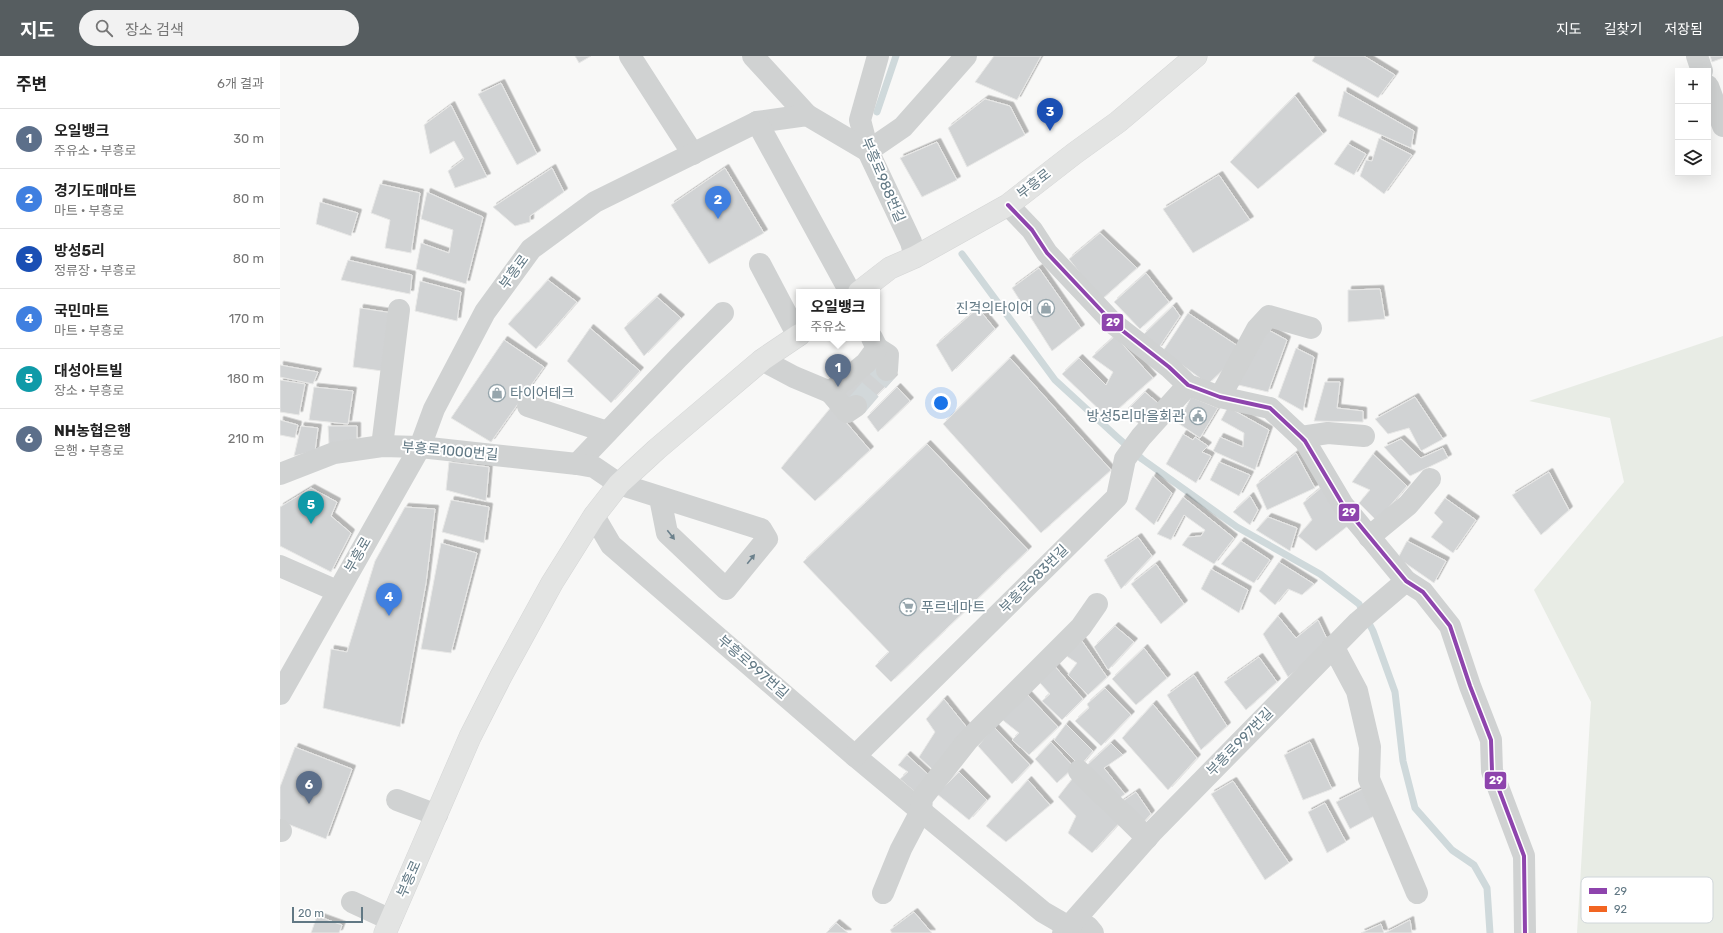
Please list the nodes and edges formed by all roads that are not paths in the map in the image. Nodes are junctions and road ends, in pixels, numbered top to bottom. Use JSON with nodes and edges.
{"nodes":[{"id":1,"x":630,"y":56,"type":"edge"},
{"id":2,"x":753,"y":56,"type":"edge"},
{"id":3,"x":878,"y":56,"type":"edge"},
{"id":4,"x":966,"y":56,"type":"edge"},
{"id":5,"x":1196,"y":56,"type":"edge"},
{"id":6,"x":1697,"y":56,"type":"edge"},
{"id":7,"x":1701,"y":68,"type":"edge"},
{"id":8,"x":1711,"y":94,"type":"edge"},
{"id":9,"x":807,"y":115,"type":"junction"},
{"id":10,"x":757,"y":122,"type":"junction"},
{"id":11,"x":1723,"y":126,"type":"edge"},
{"id":12,"x":868,"y":150,"type":"junction"},
{"id":13,"x":693,"y":154,"type":"junction"},
{"id":14,"x":1008,"y":205,"type":"junction"},
{"id":15,"x":915,"y":257,"type":"junction"},
{"id":16,"x":760,"y":264,"type":"dead end"},
{"id":17,"x":848,"y":289,"type":"edge"},
{"id":18,"x":863,"y":289,"type":"edge"},
{"id":19,"x":399,"y":310,"type":"dead end"},
{"id":20,"x":723,"y":313,"type":"dead end"},
{"id":21,"x":1311,"y":328,"type":"dead end"},
{"id":22,"x":796,"y":331,"type":"edge"},
{"id":23,"x":796,"y":336,"type":"edge"},
{"id":24,"x":875,"y":343,"type":"edge"},
{"id":25,"x":762,"y":360,"type":"junction"},
{"id":26,"x":887,"y":370,"type":"dead end"},
{"id":27,"x":1188,"y":385,"type":"junction"},
{"id":28,"x":830,"y":392,"type":"junction"},
{"id":29,"x":1220,"y":397,"type":"junction"},
{"id":30,"x":528,"y":406,"type":"dead end"},
{"id":31,"x":856,"y":406,"type":"dead end"},
{"id":32,"x":607,"y":432,"type":"junction"},
{"id":33,"x":1364,"y":436,"type":"dead end"},
{"id":34,"x":1301,"y":437,"type":"junction"},
{"id":35,"x":382,"y":446,"type":"junction"},
{"id":36,"x":420,"y":447,"type":"junction"},
{"id":37,"x":577,"y":464,"type":"junction"},
{"id":38,"x":280,"y":474,"type":"edge"},
{"id":39,"x":1430,"y":479,"type":"dead end"},
{"id":40,"x":619,"y":484,"type":"junction"},
{"id":41,"x":660,"y":498,"type":"junction"},
{"id":42,"x":594,"y":516,"type":"junction"},
{"id":43,"x":1369,"y":537,"type":"junction"},
{"id":44,"x":280,"y":566,"type":"edge"},
{"id":45,"x":1406,"y":581,"type":"junction"},
{"id":46,"x":337,"y":591,"type":"junction"},
{"id":47,"x":1097,"y":604,"type":"dead end"},
{"id":48,"x":1333,"y":646,"type":"junction"},
{"id":49,"x":280,"y":694,"type":"edge"},
{"id":50,"x":855,"y":756,"type":"junction"},
{"id":51,"x":1079,"y":771,"type":"dead end"},
{"id":52,"x":397,"y":800,"type":"dead end"},
{"id":53,"x":921,"y":811,"type":"junction"},
{"id":54,"x":437,"y":815,"type":"junction"},
{"id":55,"x":1147,"y":838,"type":"junction"},
{"id":56,"x":883,"y":893,"type":"dead end"},
{"id":57,"x":1417,"y":893,"type":"dead end"},
{"id":58,"x":352,"y":902,"type":"dead end"},
{"id":59,"x":388,"y":927,"type":"edge"},
{"id":60,"x":1066,"y":930,"type":"edge"},
{"id":61,"x":1093,"y":933,"type":"edge"},
{"id":62,"x":1525,"y":933,"type":"edge"}],
"edges":[{"from":1,"to":13,"type":"street"},
{"from":2,"to":9,"type":"street"},
{"from":3,"to":12,"type":"street","name":"부흥로988번길"},
{"from":4,"to":12,"type":"street"},
{"from":5,"to":14,"type":"main road","name":"부흥로"},
{"from":6,"to":7,"type":"street"},
{"from":8,"to":11,"type":"street"},
{"from":9,"to":10,"type":"street","name":"부흥로"},
{"from":9,"to":12,"type":"street"},
{"from":10,"to":13,"type":"street","name":"부흥로"},
{"from":10,"to":17,"type":"street"},
{"from":12,"to":15,"type":"street","name":"부흥로988번길"},
{"from":13,"to":36,"type":"street","name":"부흥로"},
{"from":14,"to":15,"type":"main road","name":"부흥로"},
{"from":14,"to":27,"type":"street"},
{"from":15,"to":18,"type":"main road","name":"부흥로"},
{"from":16,"to":22,"type":"street"},
{"from":19,"to":35,"type":"street"},
{"from":20,"to":32,"type":"street"},
{"from":21,"to":29,"type":"street"},
{"from":23,"to":25,"type":"main road","name":"부흥로"},
{"from":24,"to":26,"type":"street"},
{"from":24,"to":28,"type":"street"},
{"from":25,"to":28,"type":"street"},
{"from":25,"to":40,"type":"main road","name":"부흥로"},
{"from":27,"to":29,"type":"street"},
{"from":27,"to":50,"type":"street","name":"부흥로983번길"},
{"from":28,"to":31,"type":"street"},
{"from":29,"to":34,"type":"street"},
{"from":30,"to":32,"type":"street"},
{"from":32,"to":37,"type":"street"},
{"from":33,"to":34,"type":"street"},
{"from":34,"to":43,"type":"street"},
{"from":35,"to":36,"type":"street","name":"부흥로1000번길"},
{"from":35,"to":38,"type":"street","name":"부흥로1000번길"},
{"from":36,"to":37,"type":"street","name":"부흥로1000번길"},
{"from":36,"to":46,"type":"street","name":"부흥로"},
{"from":37,"to":40,"type":"street","name":"부흥로1000번길"},
{"from":39,"to":43,"type":"street"},
{"from":40,"to":41,"type":"street","name":"부흥로1000번길"},
{"from":40,"to":42,"type":"main road","name":"부흥로"},
{"from":41,"to":41,"type":"street","name":"부흥로1000번길","one_way":true},
{"from":42,"to":50,"type":"street","name":"부흥로997번길"},
{"from":42,"to":54,"type":"main road","name":"부흥로"},
{"from":43,"to":45,"type":"street"},
{"from":44,"to":46,"type":"street"},
{"from":45,"to":48,"type":"street","name":"부흥로997번길"},
{"from":45,"to":62,"type":"street"},
{"from":46,"to":49,"type":"street","name":"부흥로"},
{"from":47,"to":53,"type":"street"},
{"from":48,"to":55,"type":"street","name":"부흥로997번길"},
{"from":48,"to":57,"type":"street"},
{"from":50,"to":53,"type":"street","name":"부흥로997번길"},
{"from":51,"to":55,"type":"street"},
{"from":52,"to":54,"type":"street"},
{"from":53,"to":56,"type":"street"},
{"from":53,"to":60,"type":"street","name":"부흥로997번길"},
{"from":54,"to":59,"type":"main road","name":"부흥로"},
{"from":55,"to":60,"type":"street","name":"부흥로997번길"},
{"from":58,"to":59,"type":"street"},
{"from":60,"to":61,"type":"street"}]}
